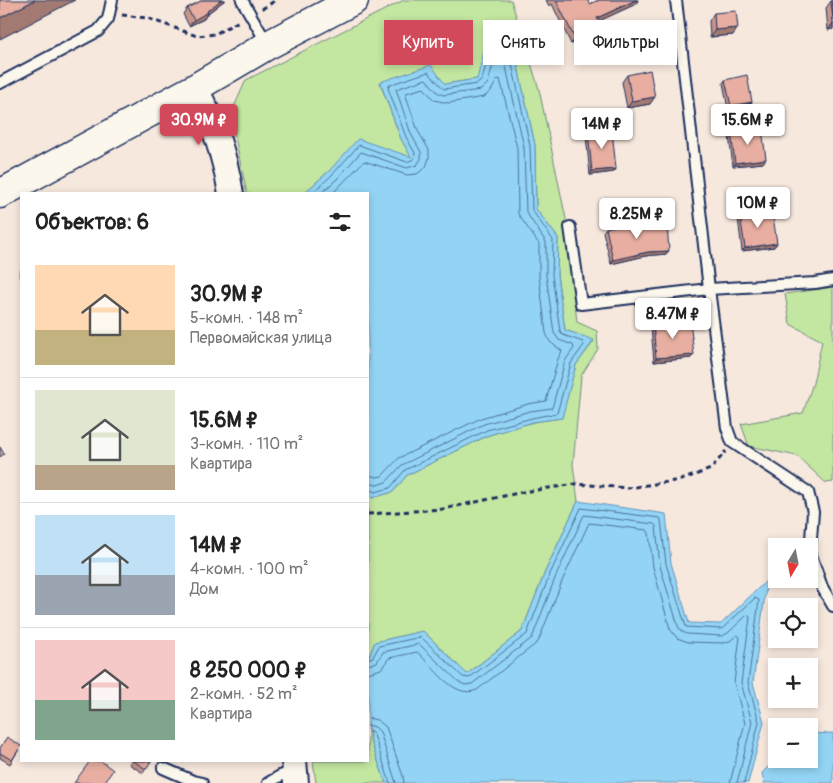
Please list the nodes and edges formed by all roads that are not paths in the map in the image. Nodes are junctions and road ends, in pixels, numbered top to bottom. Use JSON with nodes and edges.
{"nodes":[{"id":1,"x":112,"y":0,"type":"edge"},
{"id":2,"x":242,"y":0,"type":"edge"},
{"id":3,"x":354,"y":0,"type":"edge"},
{"id":4,"x":676,"y":0,"type":"edge"},
{"id":5,"x":268,"y":45,"type":"junction"},
{"id":6,"x":0,"y":83,"type":"edge"},
{"id":7,"x":195,"y":88,"type":"junction"},
{"id":8,"x":230,"y":192,"type":"edge"},
{"id":9,"x":0,"y":194,"type":"edge"},
{"id":10,"x":570,"y":227,"type":"dead end"},
{"id":11,"x":833,"y":280,"type":"edge"},
{"id":12,"x":709,"y":289,"type":"junction"},
{"id":13,"x":833,"y":606,"type":"edge"},
{"id":14,"x":163,"y":768,"type":"dead end"},
{"id":15,"x":295,"y":772,"type":"edge"},
{"id":16,"x":202,"y":783,"type":"edge"},
{"id":17,"x":268,"y":783,"type":"edge"}],
"edges":[{"from":1,"to":6,"type":"lane"},
{"from":2,"to":5,"type":"lane"},
{"from":3,"to":5,"type":"main road"},
{"from":4,"to":12,"type":"lane"},
{"from":5,"to":7,"type":"main road"},
{"from":7,"to":8,"type":"street"},
{"from":7,"to":9,"type":"main road"},
{"from":10,"to":12,"type":"lane"},
{"from":11,"to":12,"type":"lane"},
{"from":12,"to":13,"type":"lane"},
{"from":14,"to":16,"type":"lane"},
{"from":15,"to":17,"type":"lane"}]}
